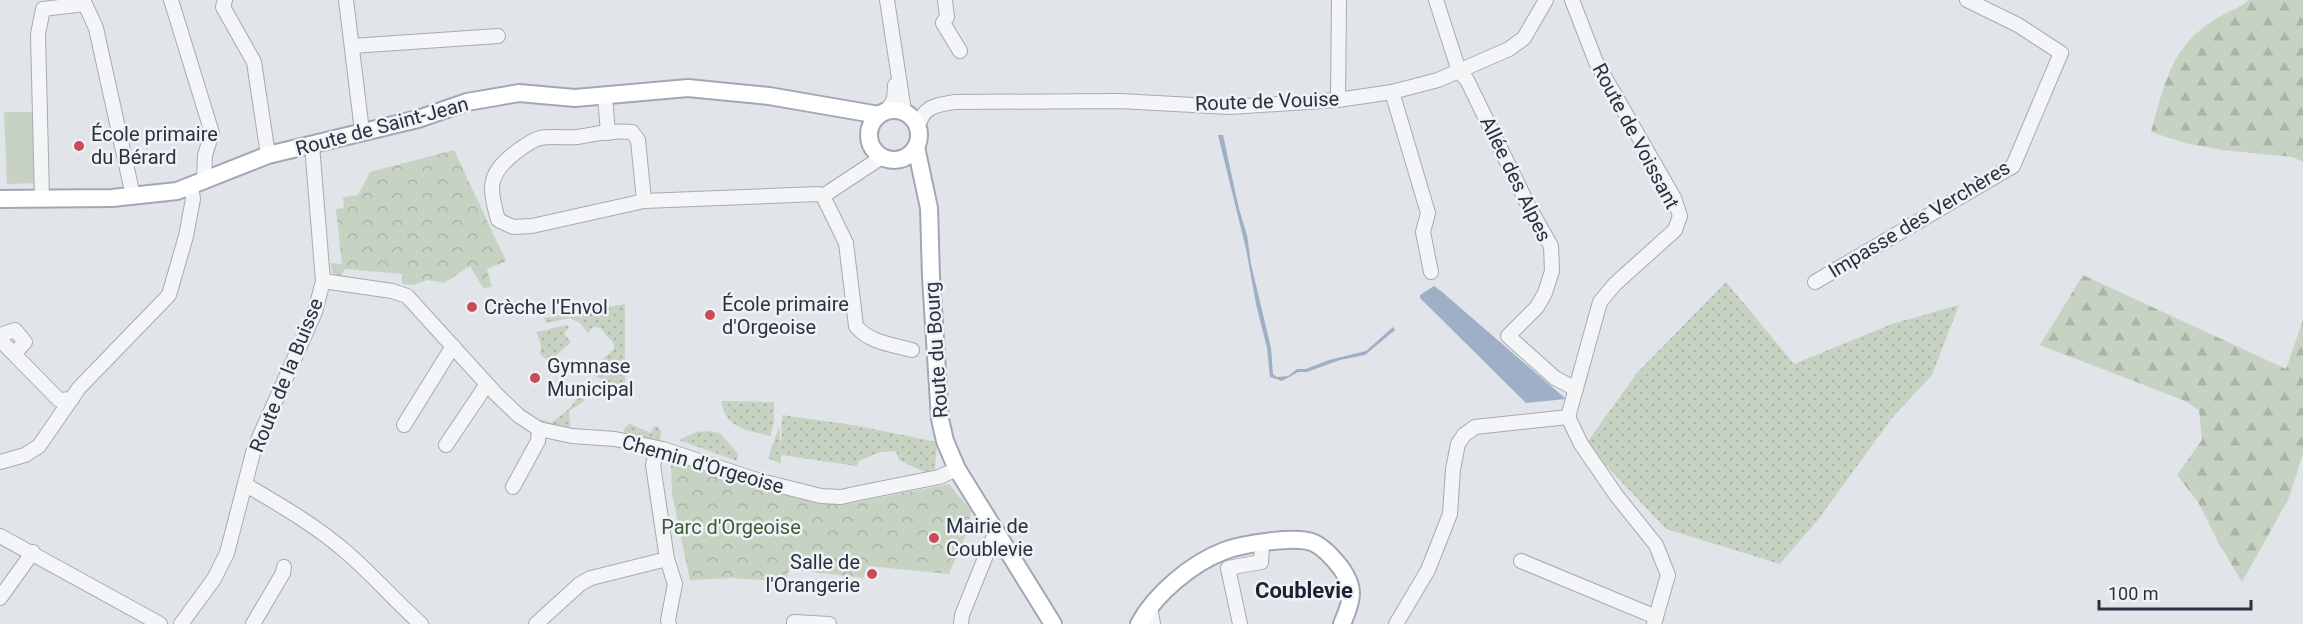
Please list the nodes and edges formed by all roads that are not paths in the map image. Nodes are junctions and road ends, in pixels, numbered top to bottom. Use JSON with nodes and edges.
{"nodes":[{"id":1,"x":171,"y":0,"type":"edge"},
{"id":2,"x":225,"y":0,"type":"edge"},
{"id":3,"x":346,"y":0,"type":"edge"},
{"id":4,"x":887,"y":0,"type":"edge"},
{"id":5,"x":945,"y":0,"type":"edge"},
{"id":6,"x":1339,"y":0,"type":"edge"},
{"id":7,"x":1436,"y":0,"type":"edge"},
{"id":8,"x":1546,"y":0,"type":"edge"},
{"id":9,"x":1572,"y":0,"type":"edge"},
{"id":10,"x":1967,"y":0,"type":"edge"},
{"id":11,"x":498,"y":36,"type":"dead end"},
{"id":12,"x":352,"y":46,"type":"junction"},
{"id":13,"x":894,"y":50,"type":"junction"},
{"id":14,"x":960,"y":51,"type":"dead end"},
{"id":15,"x":1459,"y":71,"type":"junction"},
{"id":16,"x":1392,"y":92,"type":"junction"},
{"id":17,"x":605,"y":96,"type":"junction"},
{"id":18,"x":770,"y":96,"type":"junction"},
{"id":19,"x":1338,"y":99,"type":"junction"},
{"id":20,"x":955,"y":102,"type":"junction"},
{"id":21,"x":906,"y":112,"type":"junction"},
{"id":22,"x":882,"y":113,"type":"junction"},
{"id":23,"x":918,"y":127,"type":"junction"},
{"id":24,"x":362,"y":131,"type":"junction"},
{"id":25,"x":870,"y":132,"type":"junction"},
{"id":26,"x":608,"y":133,"type":"junction"},
{"id":27,"x":312,"y":145,"type":"junction"},
{"id":28,"x":916,"y":147,"type":"junction"},
{"id":29,"x":268,"y":155,"type":"junction"},
{"id":30,"x":890,"y":158,"type":"junction"},
{"id":31,"x":197,"y":184,"type":"junction"},
{"id":32,"x":133,"y":196,"type":"junction"},
{"id":33,"x":823,"y":196,"type":"junction"},
{"id":34,"x":0,"y":199,"type":"edge"},
{"id":35,"x":42,"y":199,"type":"junction"},
{"id":36,"x":644,"y":201,"type":"junction"},
{"id":37,"x":930,"y":262,"type":"junction"},
{"id":38,"x":1431,"y":272,"type":"dead end"},
{"id":39,"x":323,"y":281,"type":"junction"},
{"id":40,"x":1815,"y":282,"type":"dead end"},
{"id":41,"x":1,"y":343,"type":"edge"},
{"id":42,"x":453,"y":346,"type":"junction"},
{"id":43,"x":912,"y":350,"type":"dead end"},
{"id":44,"x":487,"y":384,"type":"junction"},
{"id":45,"x":1576,"y":389,"type":"junction"},
{"id":46,"x":66,"y":400,"type":"junction"},
{"id":47,"x":1568,"y":417,"type":"junction"},
{"id":48,"x":404,"y":425,"type":"dead end"},
{"id":49,"x":539,"y":429,"type":"junction"},
{"id":50,"x":446,"y":446,"type":"dead end"},
{"id":51,"x":657,"y":448,"type":"junction"},
{"id":52,"x":0,"y":462,"type":"edge"},
{"id":53,"x":957,"y":469,"type":"junction"},
{"id":54,"x":246,"y":484,"type":"junction"},
{"id":55,"x":513,"y":487,"type":"dead end"},
{"id":56,"x":997,"y":532,"type":"junction"},
{"id":57,"x":0,"y":536,"type":"edge"},
{"id":58,"x":1262,"y":544,"type":"junction"},
{"id":59,"x":33,"y":552,"type":"junction"},
{"id":60,"x":667,"y":559,"type":"junction"},
{"id":61,"x":1521,"y":561,"type":"dead end"},
{"id":62,"x":284,"y":567,"type":"dead end"},
{"id":63,"x":0,"y":598,"type":"edge"},
{"id":64,"x":1150,"y":606,"type":"junction"},
{"id":65,"x":962,"y":619,"type":"edge"},
{"id":66,"x":1655,"y":621,"type":"edge"},
{"id":67,"x":414,"y":622,"type":"edge"},
{"id":68,"x":668,"y":622,"type":"edge"},
{"id":69,"x":160,"y":624,"type":"edge"},
{"id":70,"x":181,"y":624,"type":"edge"},
{"id":71,"x":253,"y":624,"type":"edge"},
{"id":72,"x":536,"y":624,"type":"edge"},
{"id":73,"x":794,"y":624,"type":"edge"},
{"id":74,"x":829,"y":624,"type":"edge"},
{"id":75,"x":1053,"y":624,"type":"edge"},
{"id":76,"x":1139,"y":624,"type":"edge"},
{"id":77,"x":1154,"y":624,"type":"edge"},
{"id":78,"x":1240,"y":624,"type":"edge"},
{"id":79,"x":1342,"y":624,"type":"edge"},
{"id":80,"x":1396,"y":624,"type":"edge"}],
"edges":[{"from":1,"to":31,"type":"street"},
{"from":2,"to":29,"type":"street"},
{"from":3,"to":12,"type":"street"},
{"from":4,"to":13,"type":"street"},
{"from":5,"to":14,"type":"street"},
{"from":6,"to":19,"type":"street"},
{"from":7,"to":15,"type":"street"},
{"from":8,"to":15,"type":"street","name":"Route de Vouise"},
{"from":9,"to":45,"type":"street","name":"Route de Voissant"},
{"from":10,"to":40,"type":"street","name":"Impasse des Verchères"},
{"from":11,"to":12,"type":"street"},
{"from":12,"to":24,"type":"street"},
{"from":13,"to":21,"type":"street"},
{"from":13,"to":22,"type":"street"},
{"from":15,"to":16,"type":"street","name":"Route de Vouise"},
{"from":15,"to":45,"type":"street","name":"Allée des Alpes"},
{"from":16,"to":19,"type":"street","name":"Route de Vouise"},
{"from":16,"to":38,"type":"street"},
{"from":17,"to":18,"type":"main road","name":"Route de Saint-Jean"},
{"from":17,"to":24,"type":"main road","name":"Route de Saint-Jean"},
{"from":17,"to":26,"type":"street"},
{"from":18,"to":22,"type":"main road","name":"Route de Saint-Jean"},
{"from":18,"to":25,"type":"main road","name":"Route de Saint-Jean"},
{"from":19,"to":20,"type":"street","name":"Route de Vouise"},
{"from":20,"to":21,"type":"street","name":"Route de Vouise"},
{"from":20,"to":23,"type":"street","name":"Route de Vouise"},
{"from":21,"to":22,"type":"main road"},
{"from":21,"to":23,"type":"main road"},
{"from":22,"to":25,"type":"main road"},
{"from":23,"to":28,"type":"main road"},
{"from":24,"to":27,"type":"main road","name":"Route de Saint-Jean"},
{"from":25,"to":30,"type":"main road"},
{"from":26,"to":36,"type":"street"},
{"from":26,"to":36,"type":"street"},
{"from":27,"to":29,"type":"main road","name":"Route de Saint-Jean"},
{"from":27,"to":39,"type":"street","name":"Route de la Buisse"},
{"from":28,"to":30,"type":"main road"},
{"from":28,"to":37,"type":"main road","name":"Route du Bourg"},
{"from":29,"to":31,"type":"main road","name":"Route de Saint-Jean"},
{"from":30,"to":33,"type":"street"},
{"from":30,"to":37,"type":"main road","name":"Route du Bourg"},
{"from":31,"to":32,"type":"main road","name":"Route de Saint-Jean"},
{"from":31,"to":46,"type":"street"},
{"from":32,"to":35,"type":"main road","name":"Route de Saint-Jean"},
{"from":32,"to":35,"type":"street"},
{"from":33,"to":36,"type":"street"},
{"from":33,"to":43,"type":"street"},
{"from":34,"to":35,"type":"main road","name":"Route de Saint-Jean"},
{"from":37,"to":53,"type":"main road","name":"Route du Bourg"},
{"from":39,"to":42,"type":"street","name":"Chemin d'Orgeoise"},
{"from":39,"to":54,"type":"street","name":"Route de la Buisse"},
{"from":41,"to":46,"type":"street"},
{"from":42,"to":44,"type":"street","name":"Chemin d'Orgeoise"},
{"from":42,"to":48,"type":"street"},
{"from":44,"to":49,"type":"street","name":"Chemin d'Orgeoise"},
{"from":44,"to":50,"type":"street"},
{"from":45,"to":47,"type":"street","name":"Route de Voissant"},
{"from":46,"to":52,"type":"street"},
{"from":47,"to":66,"type":"street"},
{"from":47,"to":80,"type":"street"},
{"from":49,"to":51,"type":"street","name":"Chemin d'Orgeoise"},
{"from":49,"to":55,"type":"street"},
{"from":51,"to":53,"type":"street","name":"Chemin d'Orgeoise"},
{"from":51,"to":60,"type":"street"},
{"from":53,"to":56,"type":"main road","name":"Route du Bourg"},
{"from":54,"to":67,"type":"street"},
{"from":54,"to":70,"type":"street","name":"Route de la Buisse"},
{"from":56,"to":65,"type":"street"},
{"from":56,"to":75,"type":"main road","name":"Route du Bourg"},
{"from":57,"to":59,"type":"street"},
{"from":58,"to":64,"type":"main road"},
{"from":58,"to":78,"type":"street"},
{"from":58,"to":79,"type":"main road"},
{"from":59,"to":63,"type":"street"},
{"from":59,"to":69,"type":"street"},
{"from":60,"to":68,"type":"street"},
{"from":60,"to":72,"type":"street"},
{"from":61,"to":66,"type":"street"},
{"from":62,"to":71,"type":"street"},
{"from":64,"to":76,"type":"main road"},
{"from":64,"to":77,"type":"street"},
{"from":73,"to":74,"type":"street"}]}
